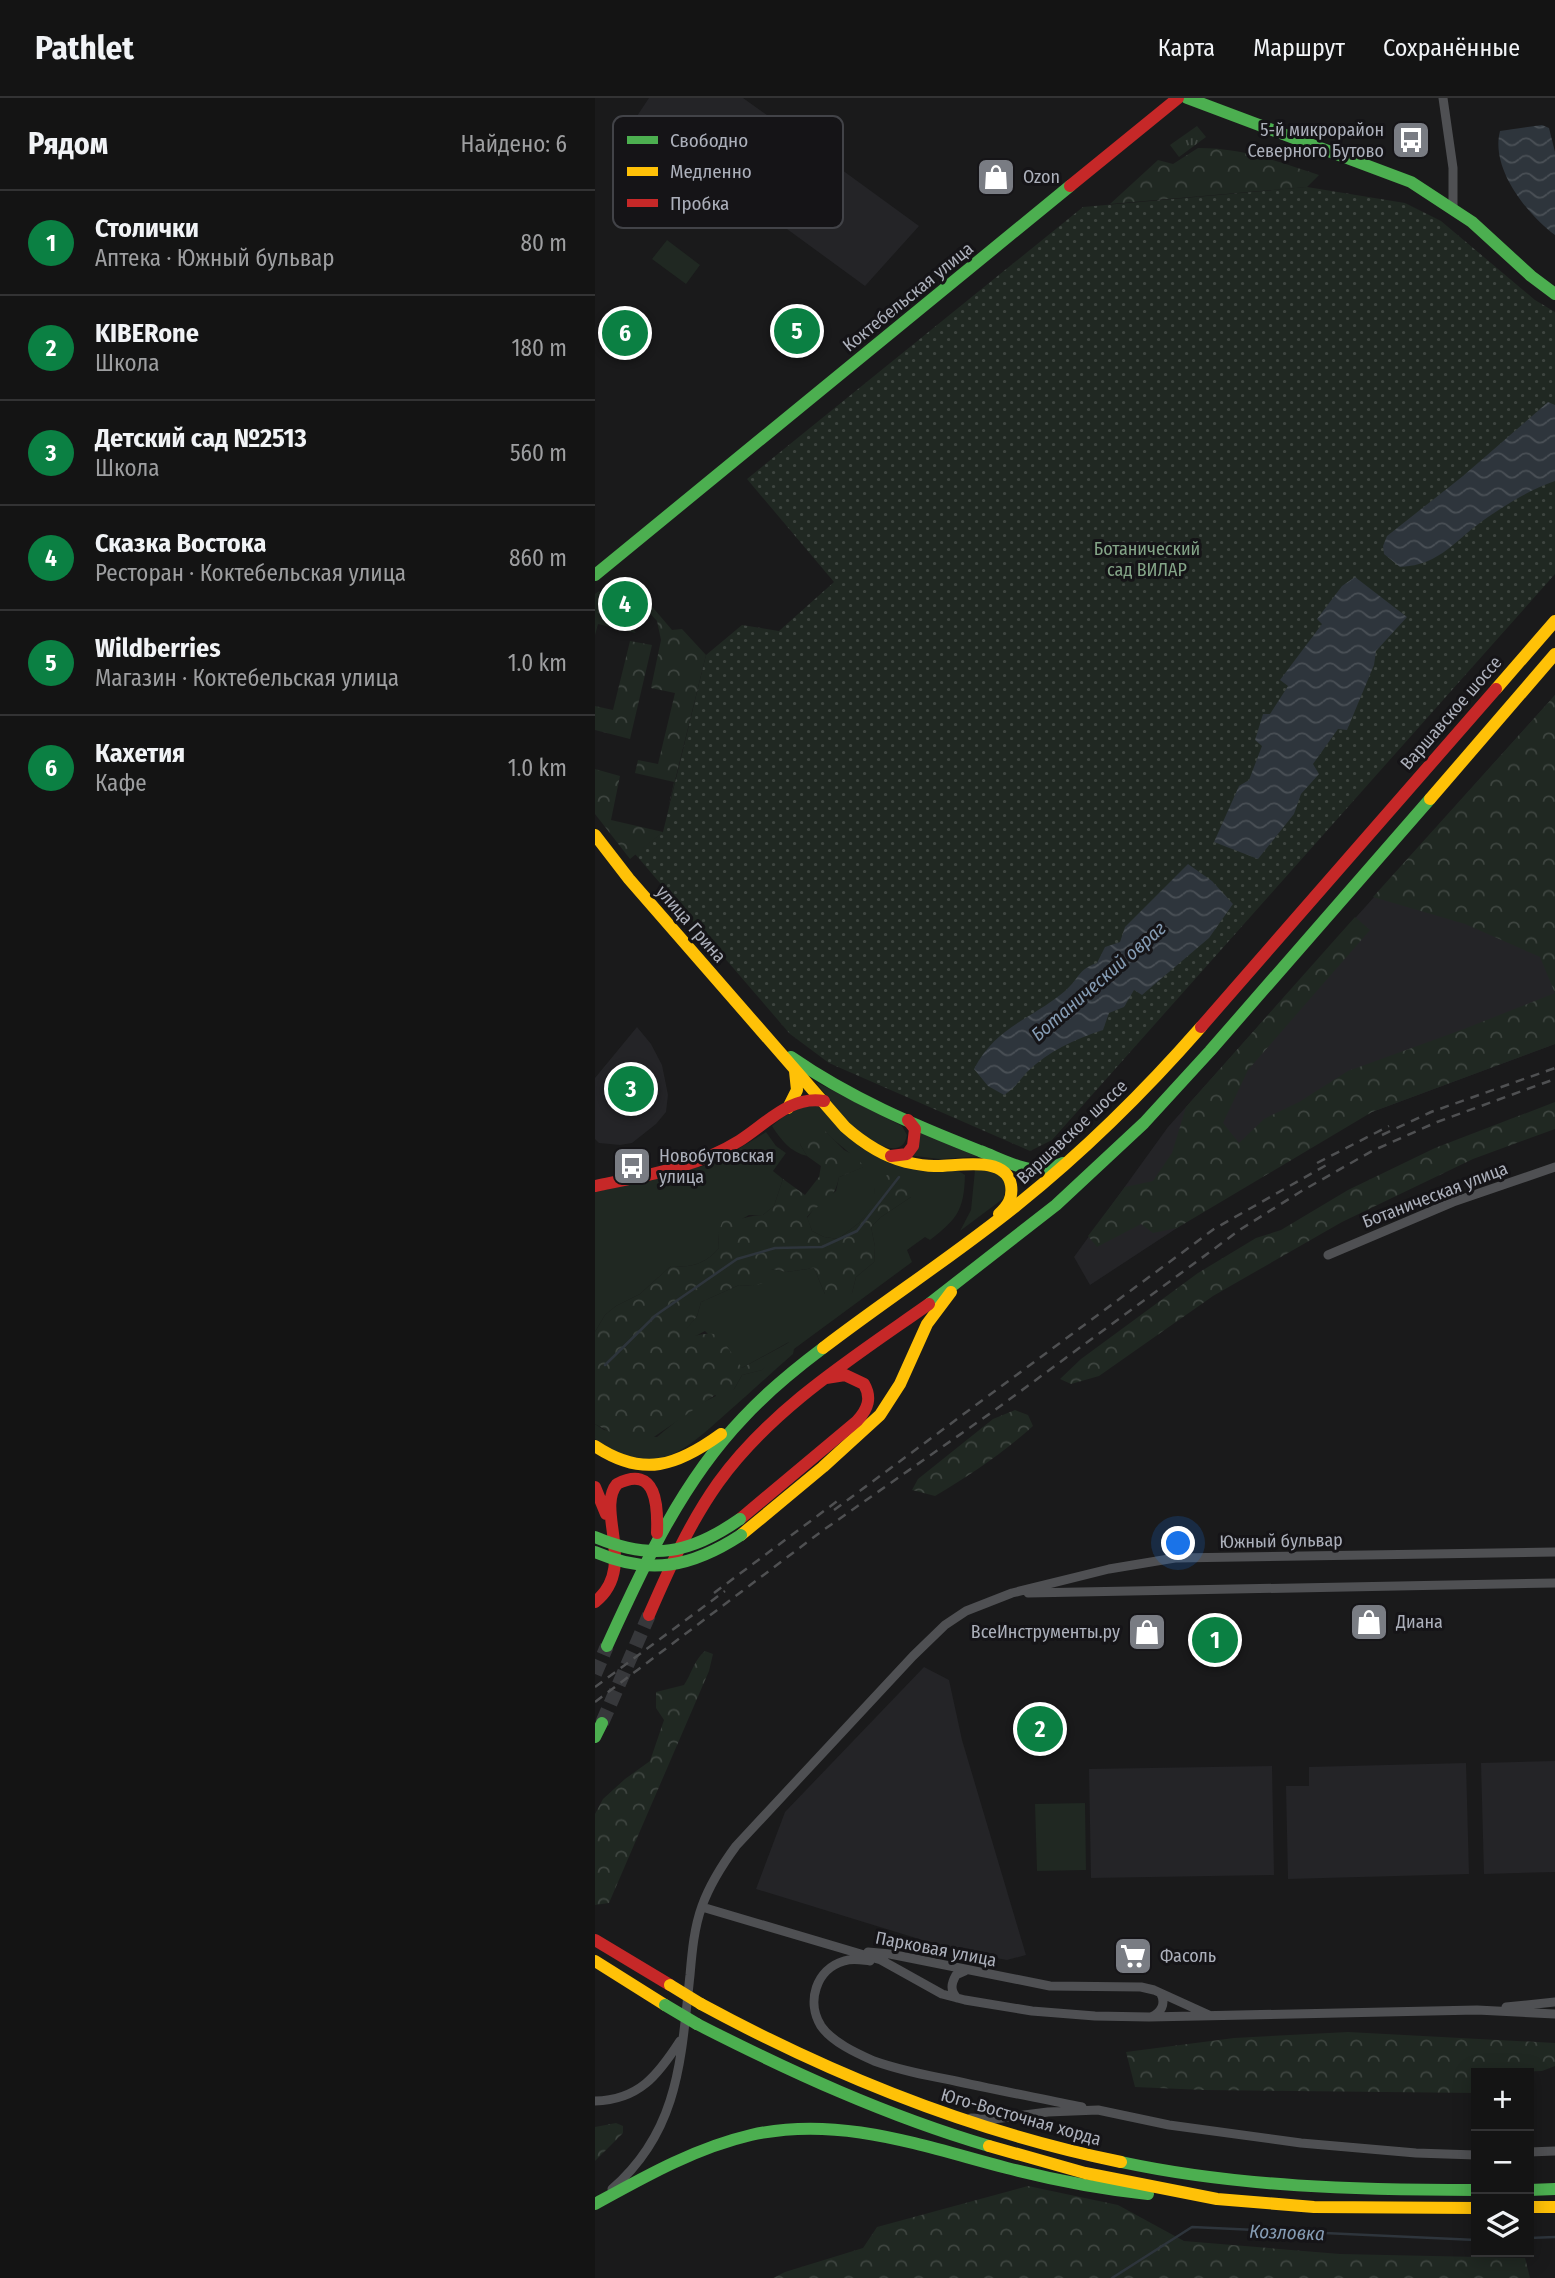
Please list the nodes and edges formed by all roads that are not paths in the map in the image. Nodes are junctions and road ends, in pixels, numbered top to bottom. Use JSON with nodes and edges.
{"nodes":[{"id":1,"x":1178,"y":98,"type":"edge"},
{"id":2,"x":1187,"y":98,"type":"edge"},
{"id":3,"x":1443,"y":98,"type":"edge"},
{"id":4,"x":1453,"y":207,"type":"junction"},
{"id":5,"x":1555,"y":294,"type":"edge"},
{"id":6,"x":595,"y":575,"type":"edge"},
{"id":7,"x":1555,"y":621,"type":"edge"},
{"id":8,"x":1555,"y":654,"type":"edge"},
{"id":9,"x":595,"y":835,"type":"edge"},
{"id":10,"x":798,"y":1067,"type":"junction"},
{"id":11,"x":809,"y":1085,"type":"junction"},
{"id":12,"x":824,"y":1101,"type":"junction"},
{"id":13,"x":793,"y":1105,"type":"junction"},
{"id":14,"x":907,"y":1119,"type":"junction"},
{"id":15,"x":1084,"y":1148,"type":"junction"},
{"id":16,"x":881,"y":1153,"type":"junction"},
{"id":17,"x":1555,"y":1167,"type":"edge"},
{"id":18,"x":595,"y":1186,"type":"edge"},
{"id":19,"x":970,"y":1241,"type":"junction"},
{"id":20,"x":1328,"y":1255,"type":"dead end"},
{"id":21,"x":966,"y":1277,"type":"junction"},
{"id":22,"x":823,"y":1379,"type":"junction"},
{"id":23,"x":744,"y":1416,"type":"junction"},
{"id":24,"x":595,"y":1446,"type":"edge"},
{"id":25,"x":595,"y":1487,"type":"edge"},
{"id":26,"x":610,"y":1525,"type":"junction"},
{"id":27,"x":595,"y":1536,"type":"edge"},
{"id":28,"x":656,"y":1539,"type":"junction"},
{"id":29,"x":595,"y":1552,"type":"edge"},
{"id":30,"x":1555,"y":1552,"type":"edge"},
{"id":31,"x":1555,"y":1583,"type":"edge"},
{"id":32,"x":1012,"y":1593,"type":"junction"},
{"id":33,"x":595,"y":1602,"type":"edge"},
{"id":34,"x":649,"y":1615,"type":"tunnel mouth"},
{"id":35,"x":607,"y":1646,"type":"tunnel mouth"},
{"id":36,"x":602,"y":1723,"type":"dead end"},
{"id":37,"x":595,"y":1737,"type":"edge"},
{"id":38,"x":702,"y":1907,"type":"junction"},
{"id":39,"x":595,"y":1940,"type":"edge"},
{"id":40,"x":852,"y":1951,"type":"junction"},
{"id":41,"x":596,"y":1962,"type":"edge"},
{"id":42,"x":885,"y":1963,"type":"junction"},
{"id":43,"x":967,"y":1970,"type":"junction"},
{"id":44,"x":1161,"y":1994,"type":"junction"},
{"id":45,"x":957,"y":1998,"type":"junction"},
{"id":46,"x":1555,"y":2002,"type":"edge"},
{"id":47,"x":1477,"y":2010,"type":"junction"},
{"id":48,"x":1555,"y":2014,"type":"edge"},
{"id":49,"x":1210,"y":2016,"type":"junction"},
{"id":50,"x":1149,"y":2017,"type":"junction"},
{"id":51,"x":683,"y":2036,"type":"junction"},
{"id":52,"x":595,"y":2101,"type":"edge"},
{"id":53,"x":1098,"y":2110,"type":"junction"},
{"id":54,"x":942,"y":2113,"type":"junction"},
{"id":55,"x":1555,"y":2151,"type":"edge"},
{"id":56,"x":1534,"y":2152,"type":"edge"},
{"id":57,"x":1471,"y":2155,"type":"edge"},
{"id":58,"x":1555,"y":2189,"type":"edge"},
{"id":59,"x":1471,"y":2190,"type":"edge"},
{"id":60,"x":1534,"y":2190,"type":"edge"},
{"id":61,"x":1214,"y":2199,"type":"junction"},
{"id":62,"x":596,"y":2203,"type":"edge"},
{"id":63,"x":1534,"y":2207,"type":"edge"},
{"id":64,"x":1555,"y":2207,"type":"edge"},
{"id":65,"x":1471,"y":2208,"type":"edge"}],
"edges":[{"from":1,"to":6,"type":"main road","name":"Коктебельская улица"},
{"from":2,"to":4,"type":"main road"},
{"from":3,"to":4,"type":"street"},
{"from":4,"to":5,"type":"main road"},
{"from":7,"to":15,"type":"main road","name":"Варшавское шоссе"},
{"from":8,"to":21,"type":"main road"},
{"from":9,"to":10,"type":"main road","name":"улица Грина"},
{"from":10,"to":11,"type":"main road","name":"улица Грина"},
{"from":10,"to":13,"type":"main road"},
{"from":10,"to":14,"type":"main road","name":"улица Грина"},
{"from":11,"to":12,"type":"main road","name":"улица Грина"},
{"from":11,"to":13,"type":"main road"},
{"from":12,"to":13,"type":"main road"},
{"from":12,"to":16,"type":"main road","name":"улица Грина"},
{"from":13,"to":18,"type":"main road"},
{"from":14,"to":15,"type":"main road","name":"улица Грина"},
{"from":14,"to":16,"type":"main road"},
{"from":15,"to":19,"type":"main road","name":"Варшавское шоссе"},
{"from":16,"to":19,"type":"main road","name":"улица Грина"},
{"from":17,"to":20,"type":"street","name":"Ботаническая улица"},
{"from":19,"to":23,"type":"main road","name":"Варшавское шоссе"},
{"from":21,"to":22,"type":"main road"},
{"from":21,"to":29,"type":"main road","bridge":true},
{"from":22,"to":27,"type":"main road","bridge":true},
{"from":22,"to":34,"type":"main road"},
{"from":23,"to":24,"type":"main road"},
{"from":23,"to":28,"type":"main road","name":"Варшавское шоссе"},
{"from":25,"to":26,"type":"main road"},
{"from":26,"to":28,"type":"main road"},
{"from":26,"to":33,"type":"main road"},
{"from":28,"to":35,"type":"main road","name":"Варшавское шоссе"},
{"from":30,"to":32,"type":"street","name":"Южный бульвар"},
{"from":31,"to":32,"type":"street","name":"Южный бульвар"},
{"from":32,"to":38,"type":"street","name":"Южный бульвар"},
{"from":36,"to":37,"type":"main road"},
{"from":38,"to":40,"type":"street"},
{"from":38,"to":51,"type":"street","name":"Южный бульвар"},
{"from":39,"to":54,"type":"main road","name":"Юго-Восточная хорда","bridge":true},
{"from":40,"to":42,"type":"street","name":"Парковая улица"},
{"from":40,"to":43,"type":"street","name":"Парковая улица"},
{"from":41,"to":61,"type":"main road","name":"Юго-Восточная хорда","bridge":true},
{"from":42,"to":45,"type":"street","name":"Парковая улица"},
{"from":42,"to":53,"type":"street"},
{"from":43,"to":44,"type":"street","name":"Парковая улица"},
{"from":43,"to":45,"type":"street"},
{"from":44,"to":49,"type":"street","name":"Парковая улица"},
{"from":44,"to":50,"type":"street"},
{"from":45,"to":50,"type":"street","name":"Парковая улица"},
{"from":46,"to":47,"type":"street","name":"Парковая улица"},
{"from":47,"to":48,"type":"street","name":"Парковая улица"},
{"from":47,"to":49,"type":"street","name":"Парковая улица"},
{"from":49,"to":50,"type":"street","name":"Парковая улица"},
{"from":51,"to":52,"type":"street"},
{"from":51,"to":62,"type":"street","name":"Южный бульвар"},
{"from":53,"to":54,"type":"street"},
{"from":53,"to":57,"type":"street"},
{"from":54,"to":59,"type":"main road","name":"Юго-Восточная хорда"},
{"from":55,"to":56,"type":"street"},
{"from":58,"to":60,"type":"main road"},
{"from":61,"to":62,"type":"main road"},
{"from":61,"to":65,"type":"main road","name":"Юго-Восточная хорда"},
{"from":63,"to":64,"type":"main road"}]}
